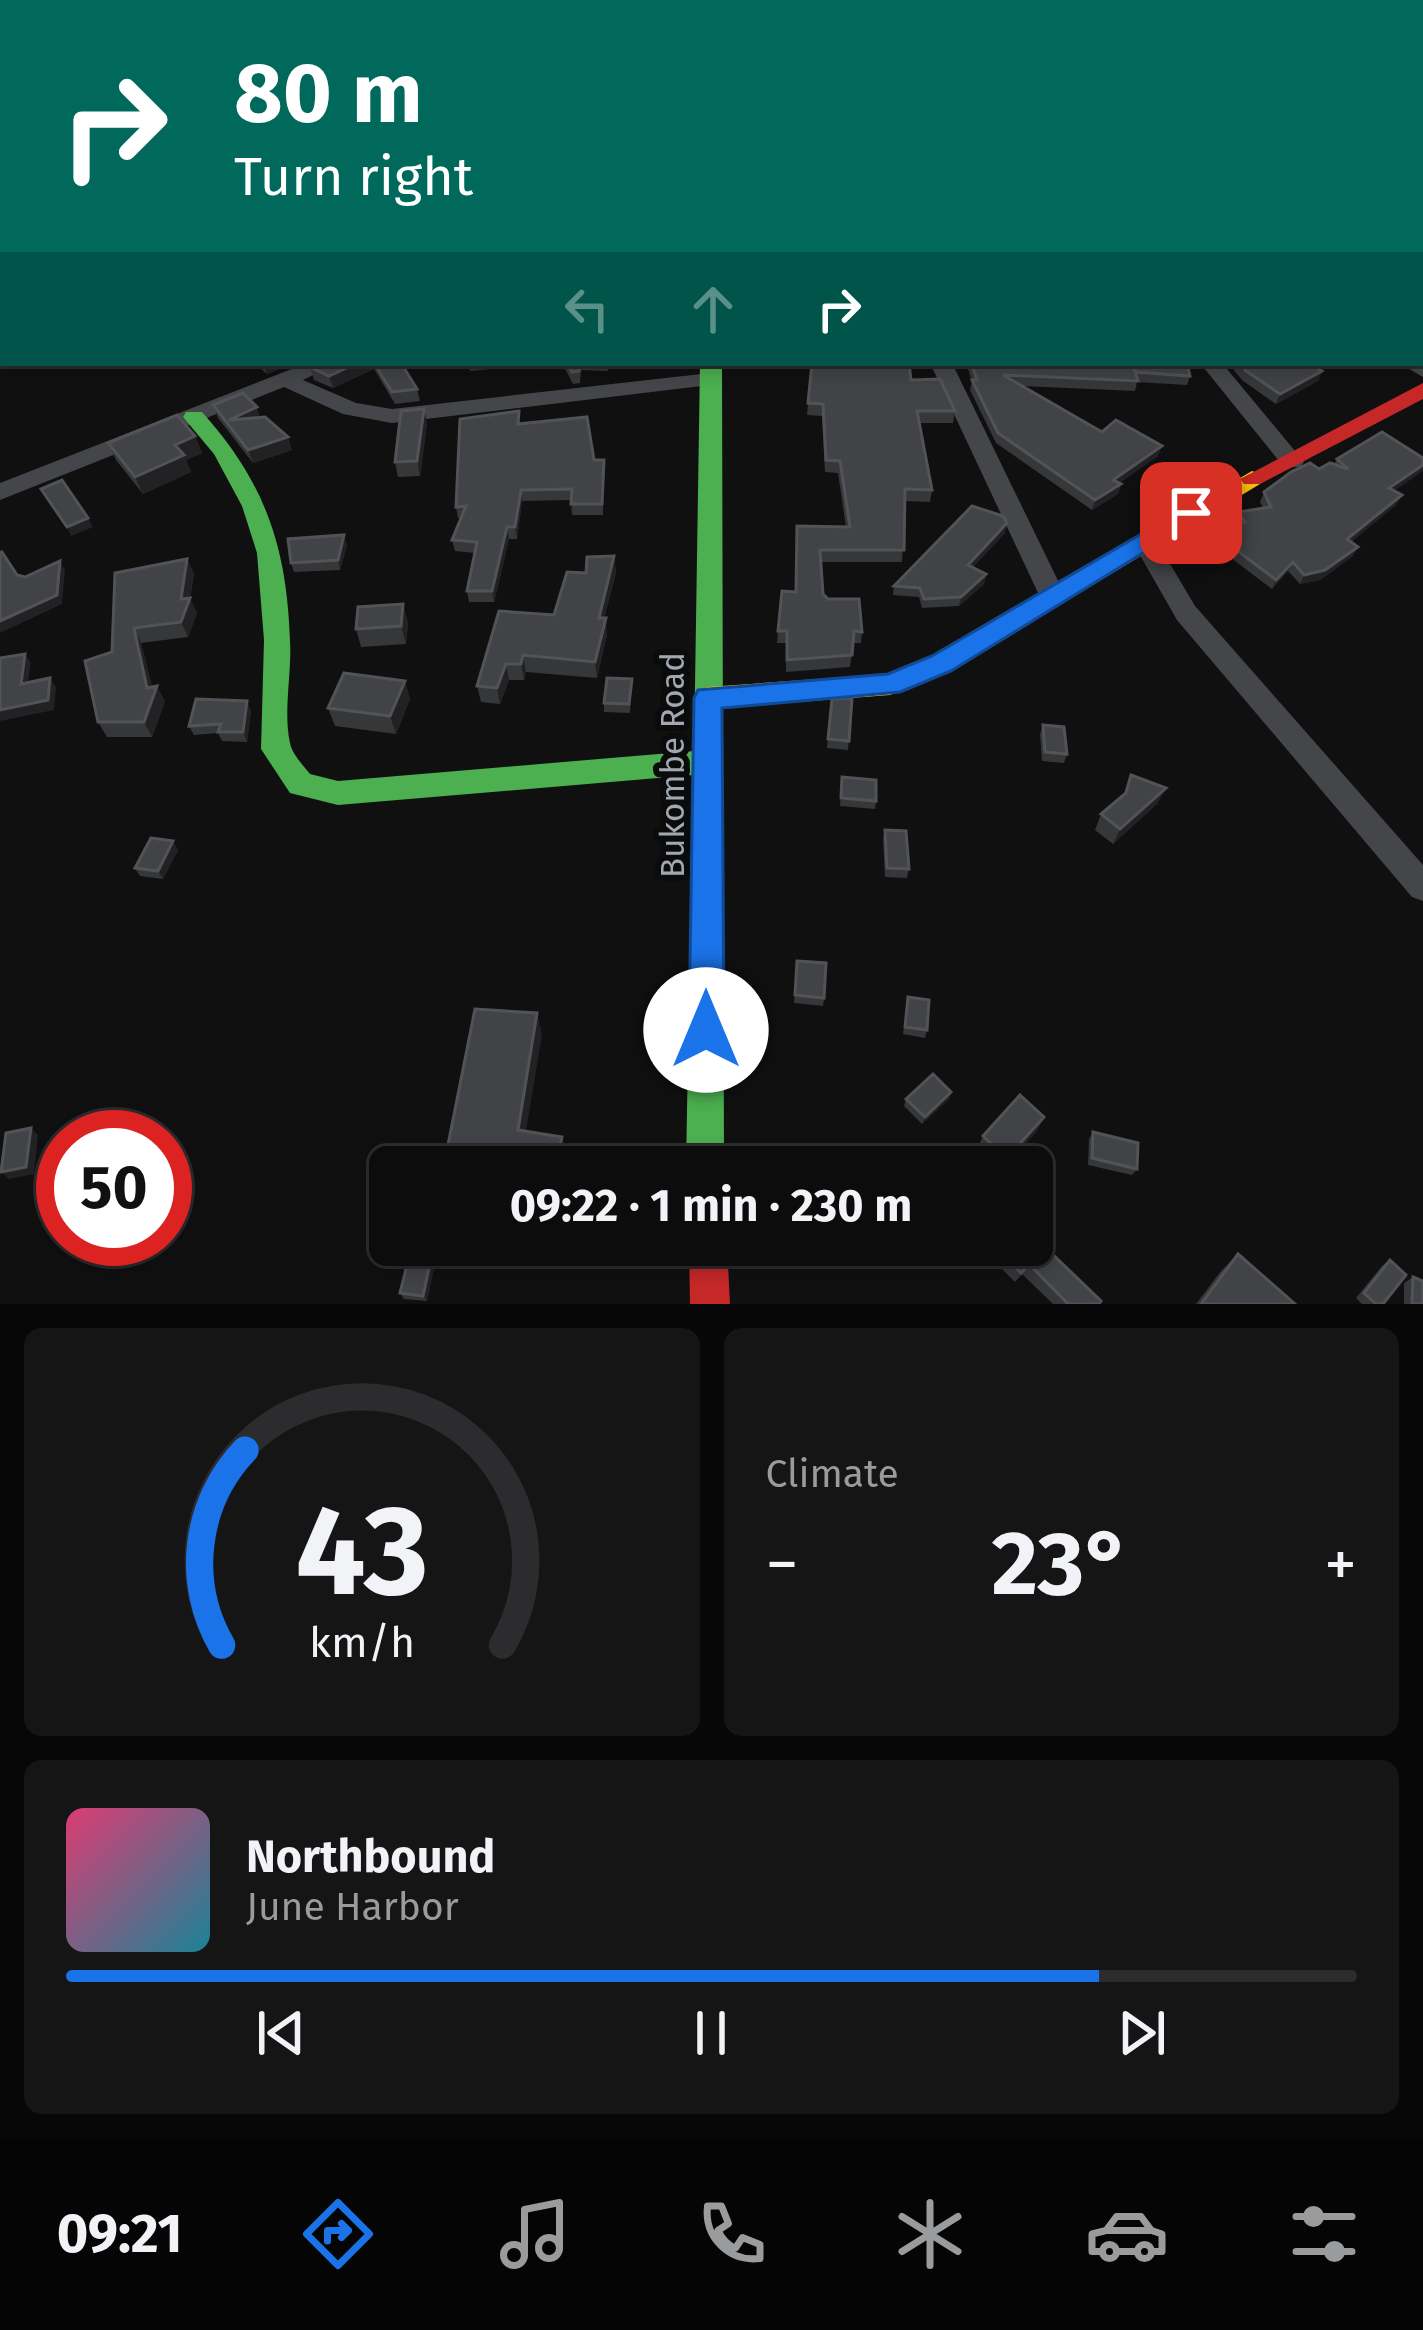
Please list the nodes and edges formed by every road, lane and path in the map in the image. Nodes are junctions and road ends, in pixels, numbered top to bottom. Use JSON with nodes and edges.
{"nodes":[{"id":1,"x":319,"y":366,"type":"edge"},
{"id":2,"x":942,"y":366,"type":"edge"},
{"id":3,"x":1213,"y":366,"type":"edge"},
{"id":4,"x":710,"y":371,"type":"edge"},
{"id":5,"x":285,"y":380,"type":"junction"},
{"id":6,"x":1423,"y":389,"type":"edge"},
{"id":7,"x":194,"y":417,"type":"junction"},
{"id":8,"x":1292,"y":461,"type":"junction"},
{"id":9,"x":0,"y":492,"type":"edge"},
{"id":10,"x":1144,"y":541,"type":"junction"},
{"id":11,"x":1053,"y":597,"type":"junction"},
{"id":12,"x":708,"y":698,"type":"junction"},
{"id":13,"x":708,"y":762,"type":"junction"},
{"id":14,"x":1423,"y":887,"type":"edge"},
{"id":15,"x":705,"y":1146,"type":"edge"},
{"id":16,"x":709,"y":1266,"type":"edge"},
{"id":17,"x":710,"y":1304,"type":"edge"}],
"edges":[{"from":1,"to":5,"type":"street"},
{"from":2,"to":11,"type":"street"},
{"from":3,"to":8,"type":"street"},
{"from":4,"to":5,"type":"street"},
{"from":4,"to":12,"type":"street","name":"Bukombe Road"},
{"from":5,"to":7,"type":"street"},
{"from":6,"to":8,"type":"street"},
{"from":7,"to":9,"type":"street"},
{"from":7,"to":13,"type":"street"},
{"from":8,"to":10,"type":"street"},
{"from":10,"to":11,"type":"street"},
{"from":10,"to":14,"type":"street"},
{"from":11,"to":12,"type":"street"},
{"from":12,"to":13,"type":"street","name":"Bukombe Road"},
{"from":13,"to":15,"type":"street","name":"Bukombe Road"},
{"from":16,"to":17,"type":"street"}]}
